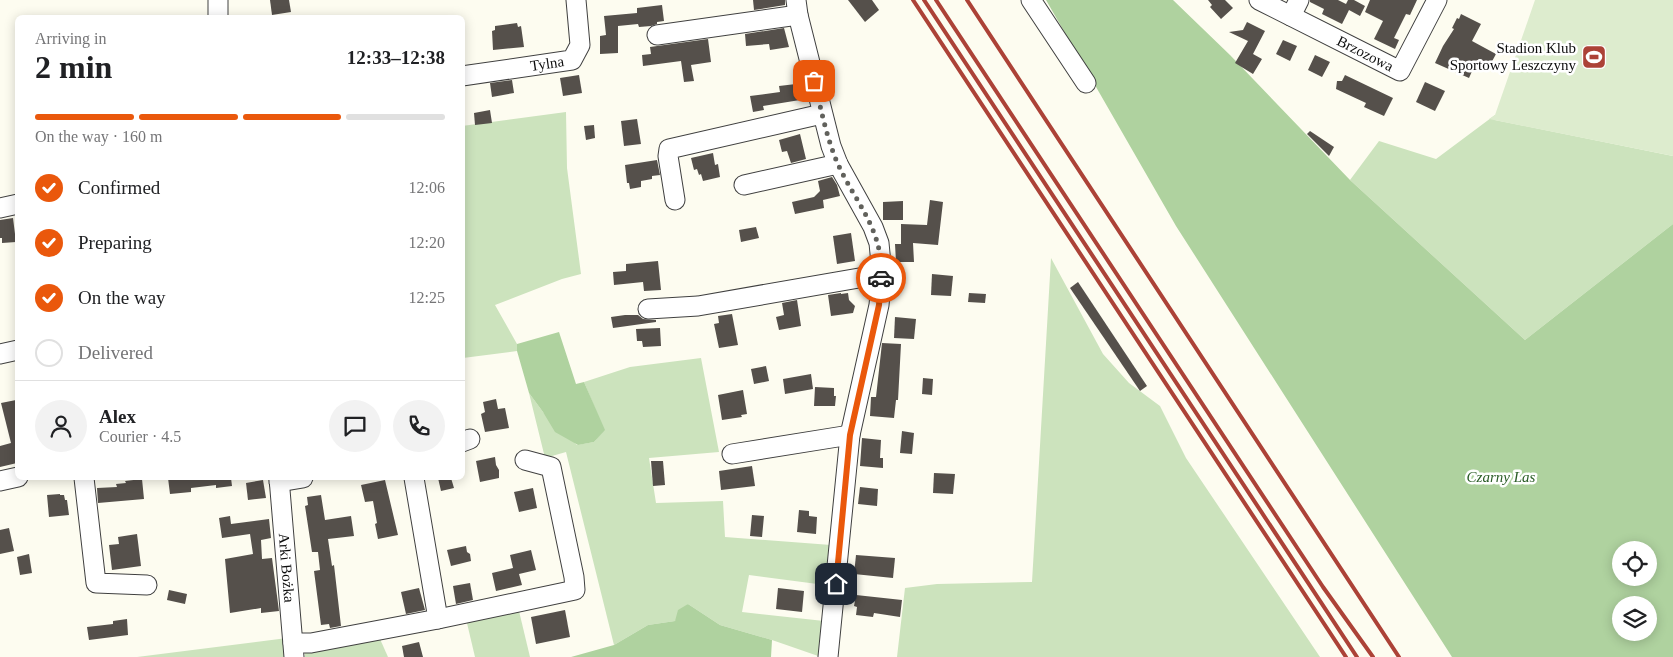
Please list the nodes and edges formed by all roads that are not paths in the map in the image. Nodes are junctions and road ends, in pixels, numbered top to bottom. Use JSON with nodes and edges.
{"nodes":[{"id":1,"x":218,"y":0,"type":"edge"},
{"id":2,"x":576,"y":0,"type":"edge"},
{"id":3,"x":1031,"y":0,"type":"edge"},
{"id":4,"x":1258,"y":0,"type":"edge"},
{"id":5,"x":1437,"y":0,"type":"edge"},
{"id":6,"x":797,"y":8,"type":"edge"},
{"id":7,"x":1295,"y":8,"type":"edge"},
{"id":8,"x":218,"y":15,"type":"edge"},
{"id":9,"x":657,"y":35,"type":"dead end"},
{"id":10,"x":465,"y":76,"type":"edge"},
{"id":11,"x":1086,"y":83,"type":"dead end"},
{"id":12,"x":822,"y":114,"type":"junction"},
{"id":13,"x":838,"y":164,"type":"junction"},
{"id":14,"x":744,"y":185,"type":"dead end"},
{"id":15,"x":675,"y":200,"type":"dead end"},
{"id":16,"x":15,"y":205,"type":"edge"},
{"id":17,"x":0,"y":208,"type":"edge"},
{"id":18,"x":882,"y":274,"type":"junction"},
{"id":19,"x":648,"y":309,"type":"dead end"},
{"id":20,"x":15,"y":351,"type":"edge"},
{"id":21,"x":0,"y":354,"type":"edge"},
{"id":22,"x":850,"y":435,"type":"junction"},
{"id":23,"x":732,"y":454,"type":"dead end"},
{"id":24,"x":525,"y":460,"type":"dead end"},
{"id":25,"x":15,"y":478,"type":"edge"},
{"id":26,"x":84,"y":480,"type":"edge"},
{"id":27,"x":279,"y":480,"type":"edge"},
{"id":28,"x":414,"y":480,"type":"edge"},
{"id":29,"x":0,"y":481,"type":"edge"},
{"id":30,"x":147,"y":585,"type":"dead end"},
{"id":31,"x":438,"y":619,"type":"junction"},
{"id":32,"x":294,"y":650,"type":"edge"},
{"id":33,"x":828,"y":657,"type":"edge"}],
"edges":[{"from":1,"to":8,"type":"street"},
{"from":2,"to":10,"type":"street","name":"Tylna"},
{"from":3,"to":11,"type":"street"},
{"from":4,"to":7,"type":"street","name":"Brzozowa"},
{"from":5,"to":7,"type":"street","name":"Brzozowa"},
{"from":6,"to":9,"type":"street"},
{"from":6,"to":12,"type":"street"},
{"from":12,"to":13,"type":"street"},
{"from":12,"to":15,"type":"street"},
{"from":13,"to":14,"type":"street"},
{"from":13,"to":18,"type":"street"},
{"from":16,"to":17,"type":"street"},
{"from":18,"to":19,"type":"street"},
{"from":18,"to":22,"type":"street"},
{"from":20,"to":21,"type":"street"},
{"from":22,"to":23,"type":"street"},
{"from":22,"to":33,"type":"street"},
{"from":24,"to":31,"type":"street"},
{"from":25,"to":29,"type":"street"},
{"from":26,"to":30,"type":"street"},
{"from":27,"to":32,"type":"street","name":"Arki Bożka"},
{"from":28,"to":31,"type":"street"},
{"from":31,"to":32,"type":"street"}]}
